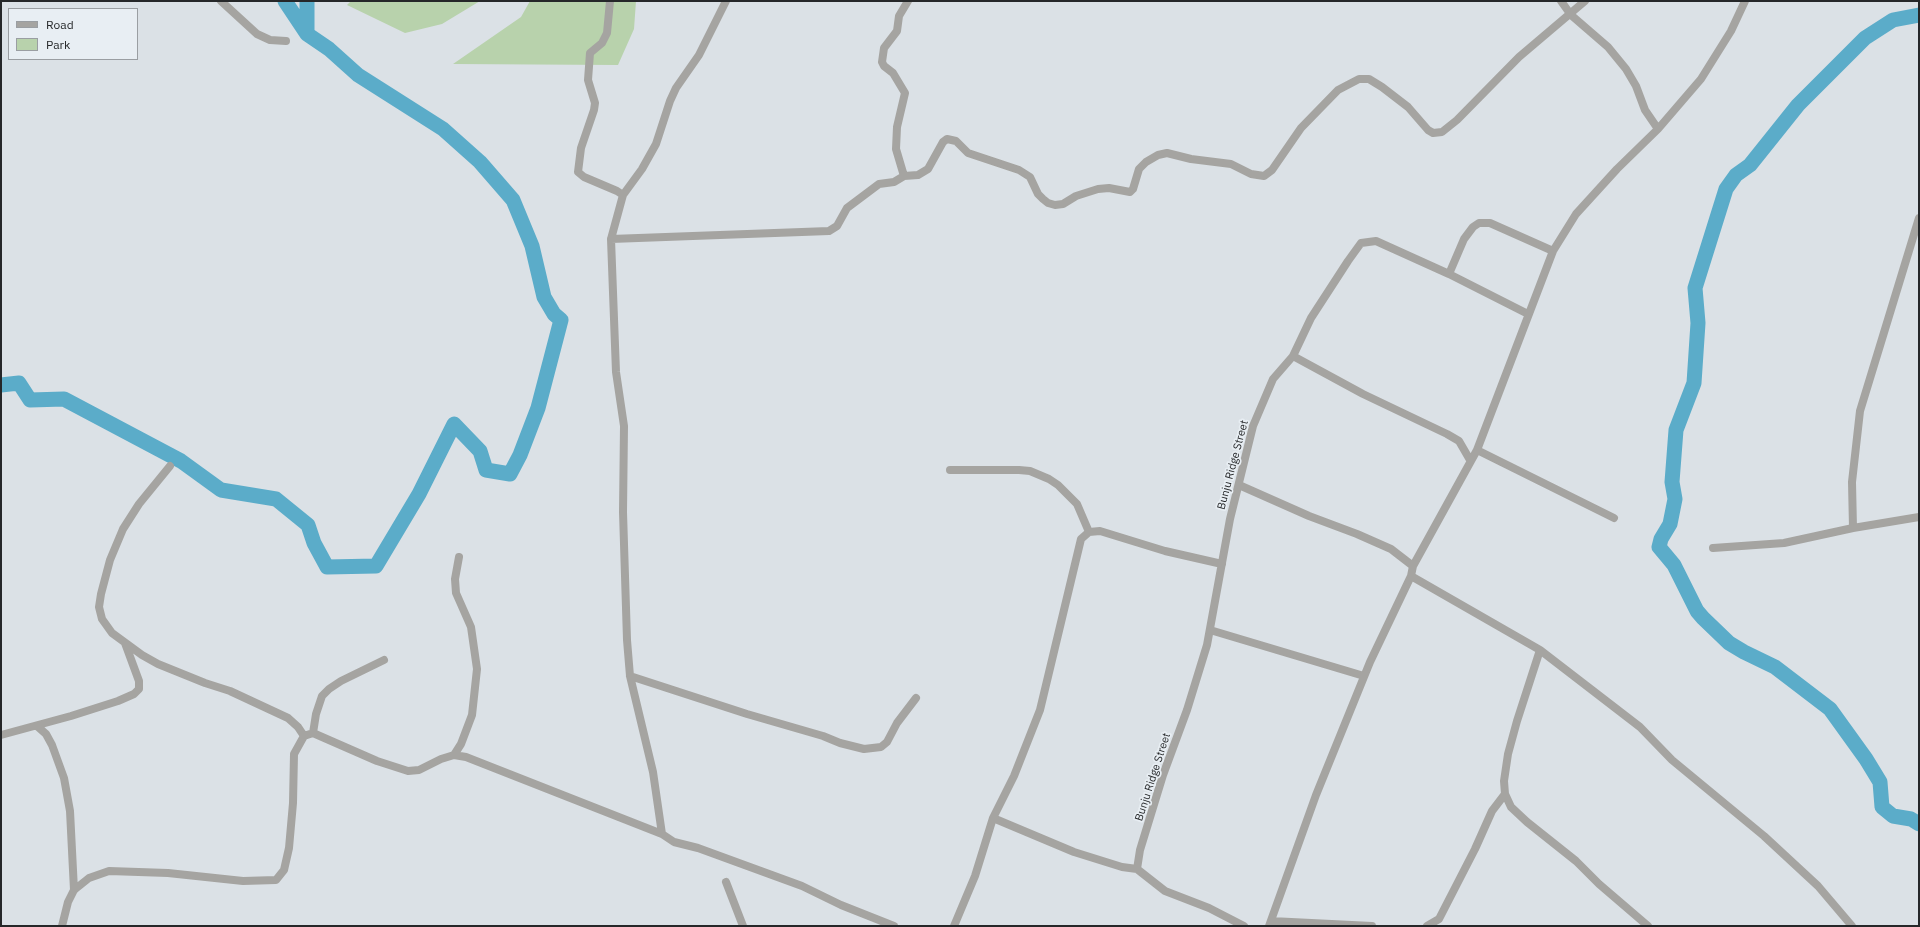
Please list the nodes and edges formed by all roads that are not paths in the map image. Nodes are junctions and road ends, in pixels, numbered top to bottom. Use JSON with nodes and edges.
{"nodes":[{"id":1,"x":221,"y":1,"type":"edge"},
{"id":2,"x":610,"y":1,"type":"edge"},
{"id":3,"x":726,"y":1,"type":"edge"},
{"id":4,"x":908,"y":1,"type":"edge"},
{"id":5,"x":1561,"y":1,"type":"edge"},
{"id":6,"x":1585,"y":1,"type":"edge"},
{"id":7,"x":1746,"y":1,"type":"edge"},
{"id":8,"x":1571,"y":15,"type":"junction"},
{"id":9,"x":286,"y":41,"type":"dead end"},
{"id":10,"x":1658,"y":129,"type":"junction"},
{"id":11,"x":904,"y":176,"type":"junction"},
{"id":12,"x":622,"y":195,"type":"junction"},
{"id":13,"x":1919,"y":218,"type":"edge"},
{"id":14,"x":611,"y":239,"type":"junction"},
{"id":15,"x":1553,"y":250,"type":"junction"},
{"id":16,"x":1449,"y":274,"type":"junction"},
{"id":17,"x":1528,"y":314,"type":"junction"},
{"id":18,"x":1293,"y":356,"type":"junction"},
{"id":19,"x":1477,"y":450,"type":"junction"},
{"id":20,"x":1470,"y":460,"type":"junction"},
{"id":21,"x":170,"y":466,"type":"dead end"},
{"id":22,"x":950,"y":470,"type":"dead end"},
{"id":23,"x":1239,"y":485,"type":"junction"},
{"id":24,"x":1919,"y":517,"type":"edge"},
{"id":25,"x":1614,"y":518,"type":"dead end"},
{"id":26,"x":1853,"y":528,"type":"junction"},
{"id":27,"x":1089,"y":532,"type":"junction"},
{"id":28,"x":1713,"y":548,"type":"dead end"},
{"id":29,"x":459,"y":557,"type":"dead end"},
{"id":30,"x":1222,"y":564,"type":"junction"},
{"id":31,"x":1413,"y":566,"type":"junction"},
{"id":32,"x":1411,"y":576,"type":"junction"},
{"id":33,"x":1210,"y":630,"type":"junction"},
{"id":34,"x":124,"y":642,"type":"junction"},
{"id":35,"x":1540,"y":650,"type":"junction"},
{"id":36,"x":384,"y":660,"type":"dead end"},
{"id":37,"x":630,"y":676,"type":"junction"},
{"id":38,"x":1364,"y":676,"type":"junction"},
{"id":39,"x":916,"y":698,"type":"dead end"},
{"id":40,"x":37,"y":726,"type":"junction"},
{"id":41,"x":313,"y":733,"type":"junction"},
{"id":42,"x":1,"y":735,"type":"edge"},
{"id":43,"x":304,"y":736,"type":"junction"},
{"id":44,"x":454,"y":755,"type":"junction"},
{"id":45,"x":1505,"y":794,"type":"junction"},
{"id":46,"x":993,"y":818,"type":"junction"},
{"id":47,"x":662,"y":834,"type":"junction"},
{"id":48,"x":1137,"y":869,"type":"junction"},
{"id":49,"x":726,"y":882,"type":"dead end"},
{"id":50,"x":74,"y":890,"type":"junction"},
{"id":51,"x":1844,"y":922,"type":"edge"},
{"id":52,"x":1270,"y":924,"type":"edge"},
{"id":53,"x":62,"y":926,"type":"edge"},
{"id":54,"x":743,"y":926,"type":"edge"},
{"id":55,"x":894,"y":926,"type":"edge"},
{"id":56,"x":954,"y":926,"type":"edge"},
{"id":57,"x":1244,"y":926,"type":"edge"},
{"id":58,"x":1372,"y":926,"type":"edge"},
{"id":59,"x":1427,"y":926,"type":"edge"},
{"id":60,"x":1648,"y":926,"type":"edge"},
{"id":61,"x":1852,"y":926,"type":"edge"}],
"edges":[{"from":1,"to":9,"type":"street"},
{"from":2,"to":12,"type":"street"},
{"from":3,"to":12,"type":"street"},
{"from":4,"to":11,"type":"street"},
{"from":5,"to":8,"type":"street"},
{"from":6,"to":8,"type":"street"},
{"from":7,"to":10,"type":"street"},
{"from":8,"to":10,"type":"street"},
{"from":8,"to":11,"type":"street"},
{"from":10,"to":15,"type":"street"},
{"from":11,"to":14,"type":"street"},
{"from":12,"to":14,"type":"street"},
{"from":13,"to":26,"type":"street"},
{"from":14,"to":37,"type":"street"},
{"from":15,"to":16,"type":"street"},
{"from":15,"to":17,"type":"street"},
{"from":16,"to":17,"type":"street","name":"Bunju Ridge Street"},
{"from":16,"to":18,"type":"street","name":"Bunju Ridge Street"},
{"from":17,"to":19,"type":"street"},
{"from":18,"to":20,"type":"street"},
{"from":18,"to":23,"type":"street","name":"Bunju Ridge Street"},
{"from":19,"to":20,"type":"street"},
{"from":19,"to":25,"type":"street"},
{"from":20,"to":31,"type":"street"},
{"from":21,"to":34,"type":"street"},
{"from":22,"to":27,"type":"street"},
{"from":23,"to":30,"type":"street","name":"Bunju Ridge Street"},
{"from":23,"to":31,"type":"street"},
{"from":24,"to":26,"type":"street"},
{"from":26,"to":28,"type":"street"},
{"from":27,"to":30,"type":"street"},
{"from":27,"to":46,"type":"street"},
{"from":29,"to":44,"type":"street"},
{"from":30,"to":33,"type":"street","name":"Bunju Ridge Street"},
{"from":31,"to":32,"type":"street"},
{"from":32,"to":35,"type":"street"},
{"from":32,"to":38,"type":"street"},
{"from":33,"to":38,"type":"street"},
{"from":33,"to":48,"type":"street","name":"Bunju Ridge Street"},
{"from":34,"to":40,"type":"street"},
{"from":34,"to":43,"type":"street"},
{"from":35,"to":45,"type":"street"},
{"from":35,"to":51,"type":"street"},
{"from":36,"to":41,"type":"street"},
{"from":37,"to":39,"type":"street"},
{"from":37,"to":47,"type":"street"},
{"from":38,"to":52,"type":"street"},
{"from":40,"to":42,"type":"street"},
{"from":40,"to":50,"type":"street"},
{"from":41,"to":43,"type":"street"},
{"from":41,"to":44,"type":"street"},
{"from":43,"to":50,"type":"street"},
{"from":44,"to":47,"type":"street"},
{"from":45,"to":59,"type":"street"},
{"from":45,"to":60,"type":"street"},
{"from":46,"to":48,"type":"street"},
{"from":46,"to":56,"type":"street"},
{"from":47,"to":55,"type":"street"},
{"from":48,"to":57,"type":"street"},
{"from":49,"to":54,"type":"street"},
{"from":50,"to":53,"type":"street"},
{"from":51,"to":61,"type":"street"},
{"from":52,"to":58,"type":"street"}]}
